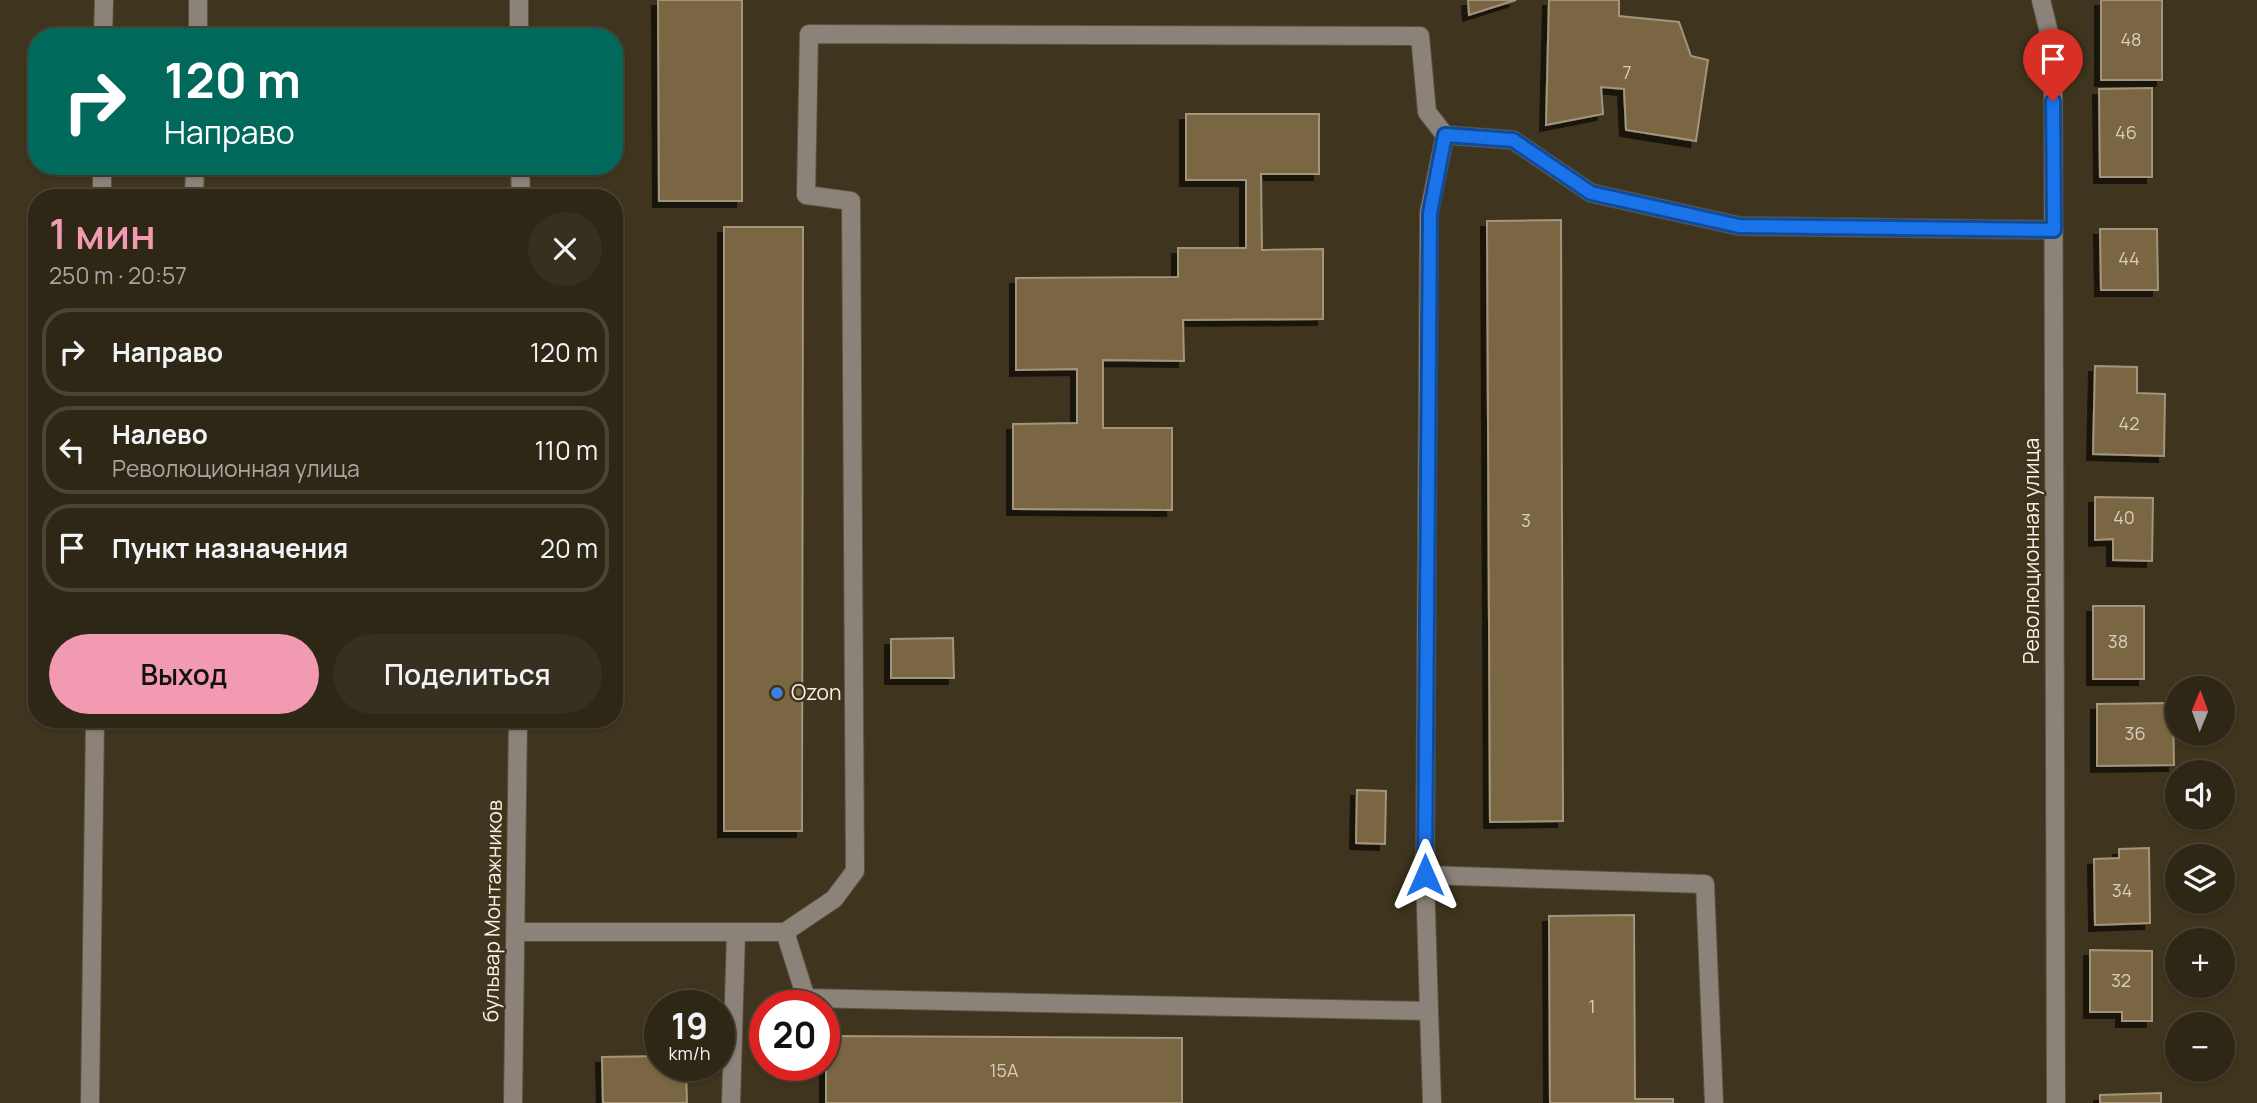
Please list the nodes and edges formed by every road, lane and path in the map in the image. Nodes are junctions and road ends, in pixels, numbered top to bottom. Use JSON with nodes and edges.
{"nodes":[{"id":1,"x":104,"y":0,"type":"edge"},
{"id":2,"x":198,"y":0,"type":"edge"},
{"id":3,"x":519,"y":0,"type":"edge"},
{"id":4,"x":2041,"y":0,"type":"edge"},
{"id":5,"x":103,"y":28,"type":"edge"},
{"id":6,"x":198,"y":28,"type":"edge"},
{"id":7,"x":519,"y":28,"type":"edge"},
{"id":8,"x":1445,"y":135,"type":"junction"},
{"id":9,"x":2054,"y":230,"type":"junction"},
{"id":10,"x":95,"y":728,"type":"edge"},
{"id":11,"x":518,"y":728,"type":"edge"},
{"id":12,"x":1425,"y":875,"type":"junction"},
{"id":13,"x":515,"y":932,"type":"junction"},
{"id":14,"x":736,"y":932,"type":"junction"},
{"id":15,"x":785,"y":932,"type":"junction"},
{"id":16,"x":1429,"y":1011,"type":"junction"},
{"id":17,"x":90,"y":1103,"type":"edge"},
{"id":18,"x":513,"y":1103,"type":"edge"},
{"id":19,"x":731,"y":1103,"type":"edge"},
{"id":20,"x":1432,"y":1103,"type":"edge"},
{"id":21,"x":1714,"y":1103,"type":"edge"},
{"id":22,"x":2056,"y":1103,"type":"edge"}],
"edges":[{"from":1,"to":5,"type":"street"},
{"from":2,"to":6,"type":"street"},
{"from":3,"to":7,"type":"street"},
{"from":4,"to":9,"type":"street","name":"Революционная улица"},
{"from":8,"to":9,"type":"street"},
{"from":8,"to":12,"type":"street"},
{"from":8,"to":15,"type":"street"},
{"from":9,"to":22,"type":"street","name":"Революционная улица"},
{"from":10,"to":17,"type":"street"},
{"from":11,"to":13,"type":"street","name":"бульвар Монтажников"},
{"from":12,"to":16,"type":"street"},
{"from":12,"to":21,"type":"street"},
{"from":13,"to":14,"type":"street"},
{"from":13,"to":18,"type":"street","name":"бульвар Монтажников"},
{"from":14,"to":15,"type":"street"},
{"from":14,"to":19,"type":"street"},
{"from":15,"to":16,"type":"street"},
{"from":16,"to":20,"type":"street"}]}
